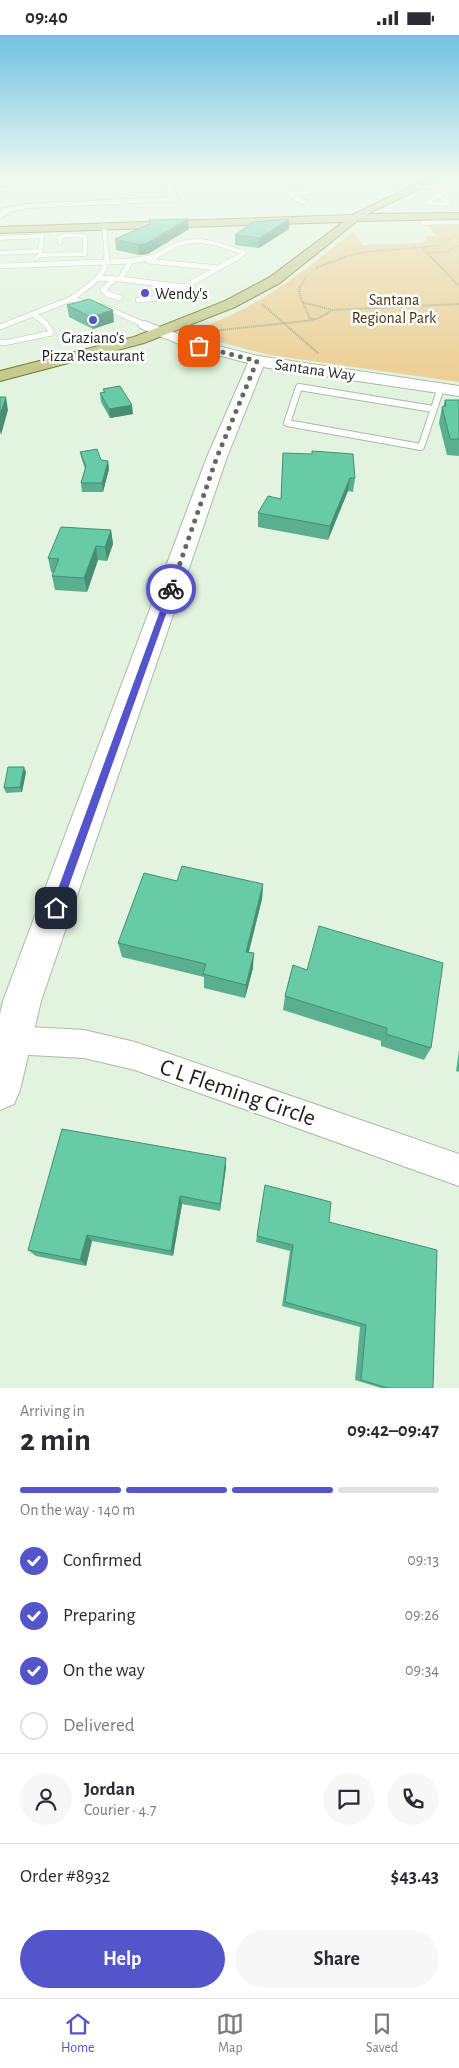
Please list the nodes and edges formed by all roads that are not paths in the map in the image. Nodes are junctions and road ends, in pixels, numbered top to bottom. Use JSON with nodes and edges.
{"nodes":[{"id":1,"x":41,"y":243,"type":"edge"},
{"id":2,"x":60,"y":243,"type":"edge"},
{"id":3,"x":85,"y":243,"type":"edge"},
{"id":4,"x":106,"y":243,"type":"edge"},
{"id":5,"x":180,"y":243,"type":"edge"},
{"id":6,"x":215,"y":243,"type":"edge"},
{"id":7,"x":324,"y":243,"type":"edge"},
{"id":8,"x":0,"y":253,"type":"edge"},
{"id":9,"x":40,"y":253,"type":"junction"},
{"id":10,"x":60,"y":255,"type":"junction"},
{"id":11,"x":107,"y":261,"type":"junction"},
{"id":12,"x":131,"y":261,"type":"junction"},
{"id":13,"x":148,"y":261,"type":"junction"},
{"id":14,"x":35,"y":264,"type":"junction"},
{"id":15,"x":0,"y":266,"type":"edge"},
{"id":16,"x":219,"y":268,"type":"junction"},
{"id":17,"x":98,"y":278,"type":"junction"},
{"id":18,"x":117,"y":279,"type":"junction"},
{"id":19,"x":183,"y":286,"type":"junction"},
{"id":20,"x":234,"y":287,"type":"dead end"},
{"id":21,"x":120,"y":298,"type":"dead end"},
{"id":22,"x":71,"y":299,"type":"junction"},
{"id":23,"x":138,"y":300,"type":"dead end"},
{"id":24,"x":34,"y":315,"type":"junction"},
{"id":25,"x":146,"y":325,"type":"junction"},
{"id":26,"x":0,"y":327,"type":"edge"},
{"id":27,"x":161,"y":332,"type":"junction"},
{"id":28,"x":0,"y":343,"type":"edge"},
{"id":29,"x":257,"y":361,"type":"junction"},
{"id":30,"x":0,"y":364,"type":"edge"},
{"id":31,"x":0,"y":376,"type":"edge"},
{"id":32,"x":440,"y":388,"type":"junction"},
{"id":33,"x":459,"y":391,"type":"edge"},
{"id":34,"x":433,"y":409,"type":"junction"},
{"id":35,"x":12,"y":1040,"type":"junction"},
{"id":36,"x":0,"y":1091,"type":"edge"},
{"id":37,"x":459,"y":1170,"type":"edge"}],
"edges":[{"from":1,"to":9,"type":"lane"},
{"from":2,"to":10,"type":"lane"},
{"from":3,"to":10,"type":"lane"},
{"from":4,"to":11,"type":"lane"},
{"from":5,"to":13,"type":"lane"},
{"from":6,"to":16,"type":"lane"},
{"from":7,"to":27,"type":"main road"},
{"from":8,"to":9,"type":"lane"},
{"from":9,"to":10,"type":"lane"},
{"from":9,"to":14,"type":"lane"},
{"from":11,"to":12,"type":"lane"},
{"from":11,"to":14,"type":"lane"},
{"from":11,"to":17,"type":"lane"},
{"from":12,"to":13,"type":"lane"},
{"from":12,"to":18,"type":"lane"},
{"from":13,"to":16,"type":"lane"},
{"from":14,"to":15,"type":"lane"},
{"from":16,"to":19,"type":"lane"},
{"from":17,"to":18,"type":"lane"},
{"from":17,"to":22,"type":"lane"},
{"from":18,"to":19,"type":"lane"},
{"from":18,"to":21,"type":"lane"},
{"from":19,"to":23,"type":"lane"},
{"from":20,"to":25,"type":"main road"},
{"from":22,"to":24,"type":"lane"},
{"from":22,"to":25,"type":"lane"},
{"from":24,"to":26,"type":"lane"},
{"from":24,"to":28,"type":"lane"},
{"from":25,"to":27,"type":"street","name":"Santana Way"},
{"from":25,"to":30,"type":"main road"},
{"from":27,"to":29,"type":"street","name":"Santana Way"},
{"from":27,"to":31,"type":"main road"},
{"from":29,"to":32,"type":"street","name":"Santana Way"},
{"from":29,"to":35,"type":"street"},
{"from":32,"to":33,"type":"street","name":"Santana Way"},
{"from":32,"to":34,"type":"lane"},
{"from":34,"to":34,"type":"lane"},
{"from":35,"to":36,"type":"street"},
{"from":35,"to":37,"type":"street","name":"C L Fleming Circle"}]}
